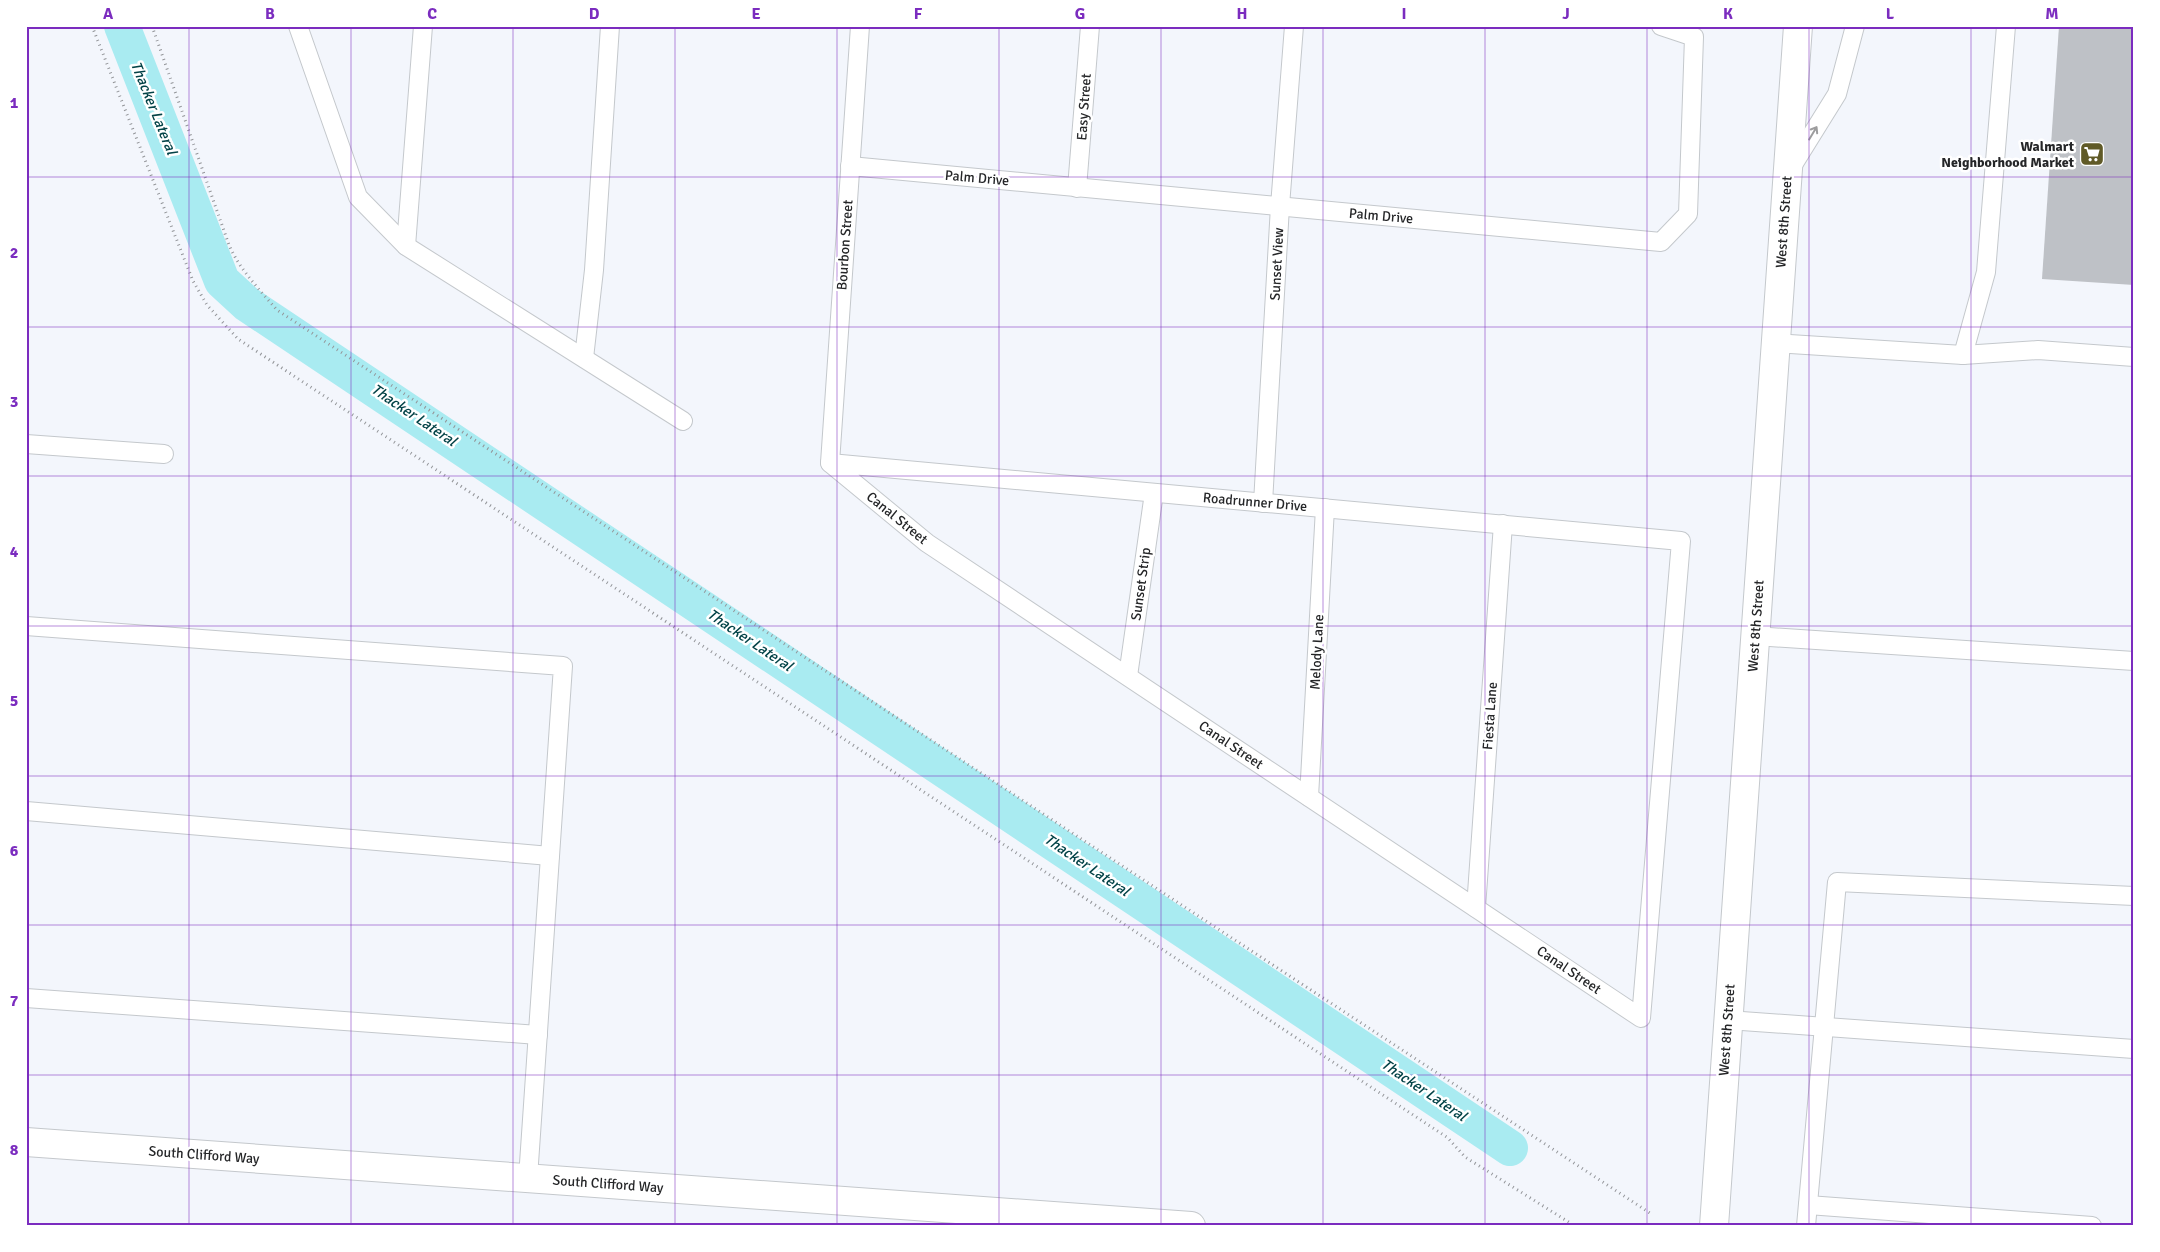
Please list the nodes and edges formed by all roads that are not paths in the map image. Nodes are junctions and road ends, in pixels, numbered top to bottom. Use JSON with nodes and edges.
{"nodes":[{"id":1,"x":298,"y":26,"type":"edge"},
{"id":2,"x":423,"y":26,"type":"edge"},
{"id":3,"x":610,"y":26,"type":"edge"},
{"id":4,"x":860,"y":26,"type":"edge"},
{"id":5,"x":1090,"y":26,"type":"edge"},
{"id":6,"x":1294,"y":26,"type":"edge"},
{"id":7,"x":1661,"y":26,"type":"edge"},
{"id":8,"x":1798,"y":26,"type":"edge"},
{"id":9,"x":1855,"y":26,"type":"edge"},
{"id":10,"x":2006,"y":26,"type":"edge"},
{"id":11,"x":850,"y":166,"type":"junction"},
{"id":12,"x":1787,"y":175,"type":"junction"},
{"id":13,"x":1077,"y":188,"type":"junction"},
{"id":14,"x":1280,"y":206,"type":"junction"},
{"id":15,"x":406,"y":246,"type":"junction"},
{"id":16,"x":1776,"y":343,"type":"junction"},
{"id":17,"x":1963,"y":355,"type":"junction"},
{"id":18,"x":2134,"y":357,"type":"edge"},
{"id":19,"x":584,"y":358,"type":"junction"},
{"id":20,"x":683,"y":420,"type":"dead end"},
{"id":21,"x":26,"y":444,"type":"edge"},
{"id":22,"x":164,"y":454,"type":"dead end"},
{"id":23,"x":830,"y":463,"type":"junction"},
{"id":24,"x":1154,"y":493,"type":"junction"},
{"id":25,"x":1263,"y":503,"type":"junction"},
{"id":26,"x":1325,"y":508,"type":"junction"},
{"id":27,"x":1503,"y":524,"type":"junction"},
{"id":28,"x":26,"y":626,"type":"edge"},
{"id":29,"x":1755,"y":636,"type":"junction"},
{"id":30,"x":2134,"y":660,"type":"edge"},
{"id":31,"x":1128,"y":676,"type":"junction"},
{"id":32,"x":1309,"y":797,"type":"junction"},
{"id":33,"x":26,"y":811,"type":"edge"},
{"id":34,"x":550,"y":856,"type":"junction"},
{"id":35,"x":2134,"y":896,"type":"edge"},
{"id":36,"x":1476,"y":908,"type":"junction"},
{"id":37,"x":26,"y":998,"type":"edge"},
{"id":38,"x":1640,"y":1018,"type":"joint"},
{"id":39,"x":1728,"y":1020,"type":"junction"},
{"id":40,"x":1824,"y":1027,"type":"junction"},
{"id":41,"x":538,"y":1035,"type":"junction"},
{"id":42,"x":2134,"y":1049,"type":"edge"},
{"id":43,"x":26,"y":1142,"type":"edge"},
{"id":44,"x":528,"y":1178,"type":"junction"},
{"id":45,"x":1808,"y":1205,"type":"junction"},
{"id":46,"x":1191,"y":1226,"type":"edge"},
{"id":47,"x":1714,"y":1226,"type":"edge"},
{"id":48,"x":1806,"y":1226,"type":"edge"},
{"id":49,"x":2092,"y":1226,"type":"edge"}],
"edges":[{"from":1,"to":15,"type":"lane"},
{"from":2,"to":15,"type":"lane"},
{"from":3,"to":19,"type":"lane"},
{"from":4,"to":11,"type":"lane","name":"Bourbon Street"},
{"from":5,"to":13,"type":"lane","name":"Easy Street"},
{"from":6,"to":14,"type":"lane","name":"Sunset View"},
{"from":7,"to":14,"type":"lane","name":"Palm Drive"},
{"from":8,"to":12,"type":"main road","name":"West 8th Street"},
{"from":12,"to":9,"type":"lane","one_way":true},
{"from":10,"to":17,"type":"lane"},
{"from":11,"to":13,"type":"lane","name":"Palm Drive"},
{"from":11,"to":23,"type":"lane","name":"Bourbon Street"},
{"from":12,"to":16,"type":"main road","name":"West 8th Street"},
{"from":13,"to":14,"type":"lane","name":"Palm Drive"},
{"from":14,"to":25,"type":"lane","name":"Sunset View"},
{"from":15,"to":19,"type":"lane"},
{"from":16,"to":17,"type":"lane"},
{"from":16,"to":29,"type":"main road","name":"West 8th Street"},
{"from":17,"to":18,"type":"lane"},
{"from":19,"to":20,"type":"lane"},
{"from":21,"to":22,"type":"lane"},
{"from":23,"to":24,"type":"lane","name":"Roadrunner Drive"},
{"from":23,"to":31,"type":"lane","name":"Canal Street"},
{"from":24,"to":25,"type":"lane","name":"Roadrunner Drive"},
{"from":24,"to":31,"type":"lane","name":"Sunset Strip"},
{"from":25,"to":26,"type":"lane","name":"Roadrunner Drive"},
{"from":26,"to":27,"type":"lane","name":"Roadrunner Drive"},
{"from":26,"to":32,"type":"lane","name":"Melody Lane"},
{"from":27,"to":36,"type":"lane","name":"Fiesta Lane"},
{"from":27,"to":38,"type":"lane","name":"Roadrunner Drive"},
{"from":28,"to":34,"type":"lane"},
{"from":29,"to":30,"type":"lane"},
{"from":29,"to":39,"type":"main road","name":"West 8th Street"},
{"from":31,"to":32,"type":"lane","name":"Canal Street"},
{"from":32,"to":36,"type":"lane","name":"Canal Street"},
{"from":33,"to":34,"type":"lane"},
{"from":34,"to":41,"type":"lane"},
{"from":35,"to":40,"type":"lane"},
{"from":36,"to":38,"type":"lane","name":"Canal Street"},
{"from":37,"to":41,"type":"lane"},
{"from":39,"to":40,"type":"lane"},
{"from":39,"to":47,"type":"main road","name":"West 8th Street"},
{"from":40,"to":42,"type":"lane"},
{"from":40,"to":45,"type":"lane"},
{"from":41,"to":44,"type":"lane"},
{"from":43,"to":44,"type":"main road","name":"South Clifford Way"},
{"from":44,"to":46,"type":"main road","name":"South Clifford Way"},
{"from":45,"to":48,"type":"lane"},
{"from":45,"to":49,"type":"lane"}]}
